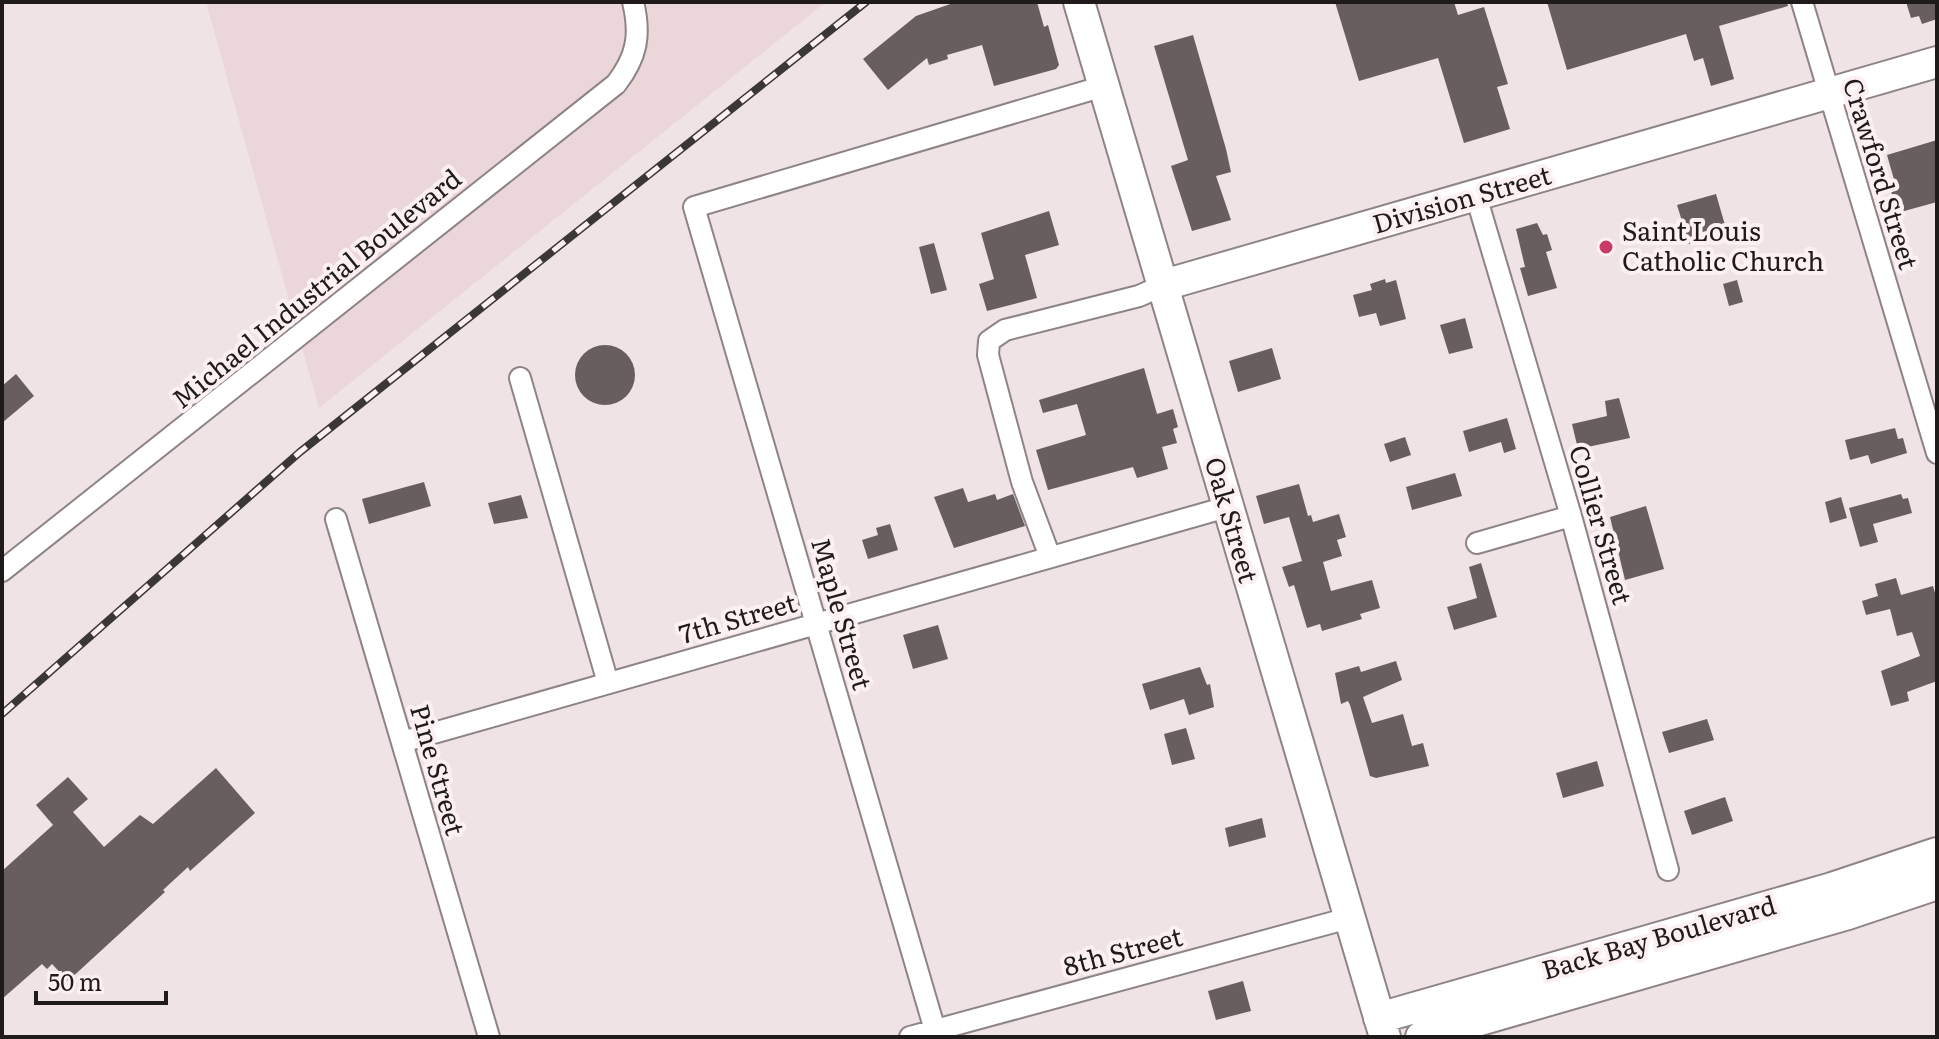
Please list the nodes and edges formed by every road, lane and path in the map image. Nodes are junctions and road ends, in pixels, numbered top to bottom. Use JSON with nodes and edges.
{"nodes":[{"id":1,"x":633,"y":2,"type":"edge"},
{"id":2,"x":1079,"y":2,"type":"edge"},
{"id":3,"x":1802,"y":2,"type":"edge"},
{"id":4,"x":1937,"y":62,"type":"edge"},
{"id":5,"x":1104,"y":86,"type":"junction"},
{"id":6,"x":1829,"y":95,"type":"junction"},
{"id":7,"x":1476,"y":196,"type":"junction"},
{"id":8,"x":1164,"y":285,"type":"junction"},
{"id":9,"x":520,"y":378,"type":"dead end"},
{"id":10,"x":1937,"y":453,"type":"edge"},
{"id":11,"x":1227,"y":507,"type":"junction"},
{"id":12,"x":1571,"y":516,"type":"junction"},
{"id":13,"x":336,"y":519,"type":"dead end"},
{"id":14,"x":1477,"y":543,"type":"dead end"},
{"id":15,"x":1050,"y":557,"type":"junction"},
{"id":16,"x":2,"y":571,"type":"edge"},
{"id":17,"x":816,"y":623,"type":"junction"},
{"id":18,"x":608,"y":683,"type":"junction"},
{"id":19,"x":402,"y":742,"type":"junction"},
{"id":20,"x":1937,"y":853,"type":"edge"},
{"id":21,"x":1668,"y":870,"type":"dead end"},
{"id":22,"x":1937,"y":884,"type":"edge"},
{"id":23,"x":1349,"y":918,"type":"junction"},
{"id":24,"x":1382,"y":1028,"type":"edge"},
{"id":25,"x":936,"y":1034,"type":"edge"},
{"id":26,"x":489,"y":1037,"type":"edge"},
{"id":27,"x":910,"y":1037,"type":"edge"},
{"id":28,"x":1421,"y":1037,"type":"edge"}],
"edges":[{"from":1,"to":16,"type":"street","name":"Michael Industrial Boulevard"},
{"from":2,"to":5,"type":"main road","name":"Oak Street"},
{"from":3,"to":6,"type":"street","name":"Crawford Street"},
{"from":4,"to":6,"type":"main road","name":"Division Street"},
{"from":5,"to":8,"type":"main road","name":"Oak Street"},
{"from":5,"to":17,"type":"street","name":"Maple Street"},
{"from":6,"to":7,"type":"main road","name":"Division Street"},
{"from":6,"to":10,"type":"street","name":"Crawford Street"},
{"from":7,"to":8,"type":"main road","name":"Division Street"},
{"from":7,"to":12,"type":"street","name":"Collier Street"},
{"from":8,"to":11,"type":"main road","name":"Oak Street"},
{"from":8,"to":15,"type":"street","name":"Division Street"},
{"from":9,"to":18,"type":"street"},
{"from":11,"to":15,"type":"street","name":"7th Street"},
{"from":11,"to":23,"type":"main road","name":"Oak Street"},
{"from":12,"to":14,"type":"street"},
{"from":12,"to":21,"type":"street","name":"Collier Street"},
{"from":13,"to":19,"type":"street","name":"Pine Street"},
{"from":15,"to":17,"type":"street","name":"7th Street"},
{"from":17,"to":18,"type":"street","name":"7th Street"},
{"from":17,"to":25,"type":"street","name":"Maple Street"},
{"from":18,"to":19,"type":"street","name":"7th Street"},
{"from":19,"to":26,"type":"street","name":"Pine Street"},
{"from":20,"to":24,"type":"main road","name":"Back Bay Boulevard"},
{"from":22,"to":28,"type":"main road","name":"Back Bay Boulevard"},
{"from":23,"to":24,"type":"main road","name":"Oak Street"},
{"from":23,"to":25,"type":"street","name":"8th Street"},
{"from":25,"to":27,"type":"street","name":"8th Street"}]}
